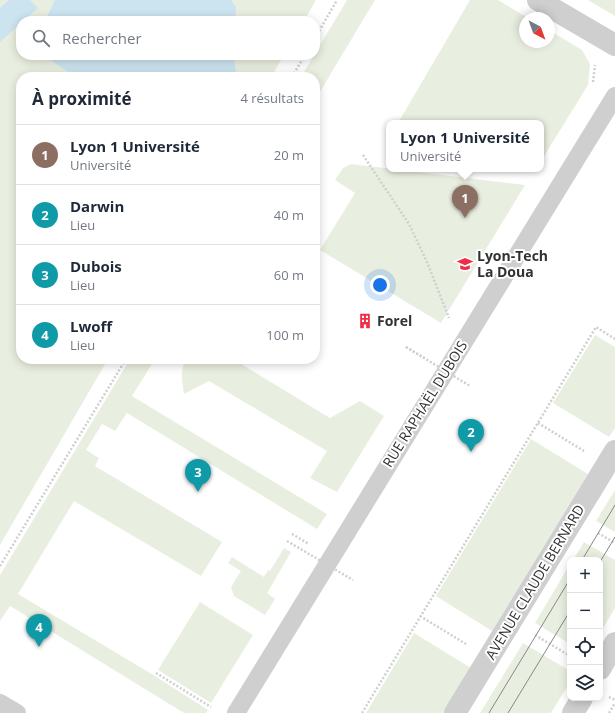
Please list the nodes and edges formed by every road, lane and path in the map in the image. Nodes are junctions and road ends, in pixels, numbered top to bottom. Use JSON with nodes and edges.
{"nodes":[{"id":1,"x":337,"y":0,"type":"edge"},
{"id":2,"x":538,"y":0,"type":"edge"},
{"id":3,"x":320,"y":29,"type":"edge"},
{"id":4,"x":615,"y":45,"type":"edge"},
{"id":5,"x":302,"y":60,"type":"edge"},
{"id":6,"x":595,"y":62,"type":"dead end"},
{"id":7,"x":295,"y":72,"type":"edge"},
{"id":8,"x":592,"y":87,"type":"dead end"},
{"id":9,"x":615,"y":96,"type":"edge"},
{"id":10,"x":363,"y":154,"type":"dead end"},
{"id":11,"x":454,"y":312,"type":"dead end"},
{"id":12,"x":615,"y":339,"type":"edge"},
{"id":13,"x":406,"y":347,"type":"dead end"},
{"id":14,"x":123,"y":364,"type":"edge"},
{"id":15,"x":458,"y":378,"type":"dead end"},
{"id":16,"x":538,"y":423,"type":"junction"},
{"id":17,"x":611,"y":458,"type":"edge"},
{"id":18,"x":287,"y":541,"type":"dead end"},
{"id":19,"x":0,"y":566,"type":"edge"},
{"id":20,"x":353,"y":580,"type":"dead end"},
{"id":21,"x":420,"y":616,"type":"junction"},
{"id":22,"x":615,"y":643,"type":"edge"},
{"id":23,"x":488,"y":658,"type":"junction"},
{"id":24,"x":602,"y":665,"type":"edge"},
{"id":25,"x":156,"y":672,"type":"dead end"},
{"id":26,"x":580,"y":701,"type":"edge"},
{"id":27,"x":0,"y":703,"type":"edge"},
{"id":28,"x":615,"y":703,"type":"edge"},
{"id":29,"x":215,"y":710,"type":"dead end"},
{"id":30,"x":17,"y":713,"type":"edge"},
{"id":31,"x":236,"y":713,"type":"edge"},
{"id":32,"x":362,"y":713,"type":"edge"},
{"id":33,"x":455,"y":713,"type":"edge"},
{"id":34,"x":573,"y":713,"type":"edge"},
{"id":35,"x":609,"y":713,"type":"edge"}],
"edges":[{"from":1,"to":3,"type":"path"},
{"from":2,"to":4,"type":"street"},
{"from":5,"to":7,"type":"path"},
{"from":6,"to":8,"type":"path"},
{"from":9,"to":31,"type":"lane","name":"RUE RAPHAËL DUBOIS"},
{"from":10,"to":11,"type":"path"},
{"from":12,"to":16,"type":"path"},
{"from":13,"to":15,"type":"path","bridge":true},
{"from":14,"to":19,"type":"path"},
{"from":16,"to":17,"type":"path"},
{"from":16,"to":21,"type":"path"},
{"from":17,"to":23,"type":"street","name":"AVENUE CLAUDE BERNARD"},
{"from":18,"to":20,"type":"path","bridge":true},
{"from":21,"to":23,"type":"path"},
{"from":21,"to":32,"type":"path"},
{"from":22,"to":24,"type":"street"},
{"from":23,"to":33,"type":"street","name":"AVENUE CLAUDE BERNARD"},
{"from":25,"to":29,"type":"path"},
{"from":26,"to":34,"type":"street"},
{"from":27,"to":30,"type":"lane"},
{"from":28,"to":35,"type":"path"}]}
